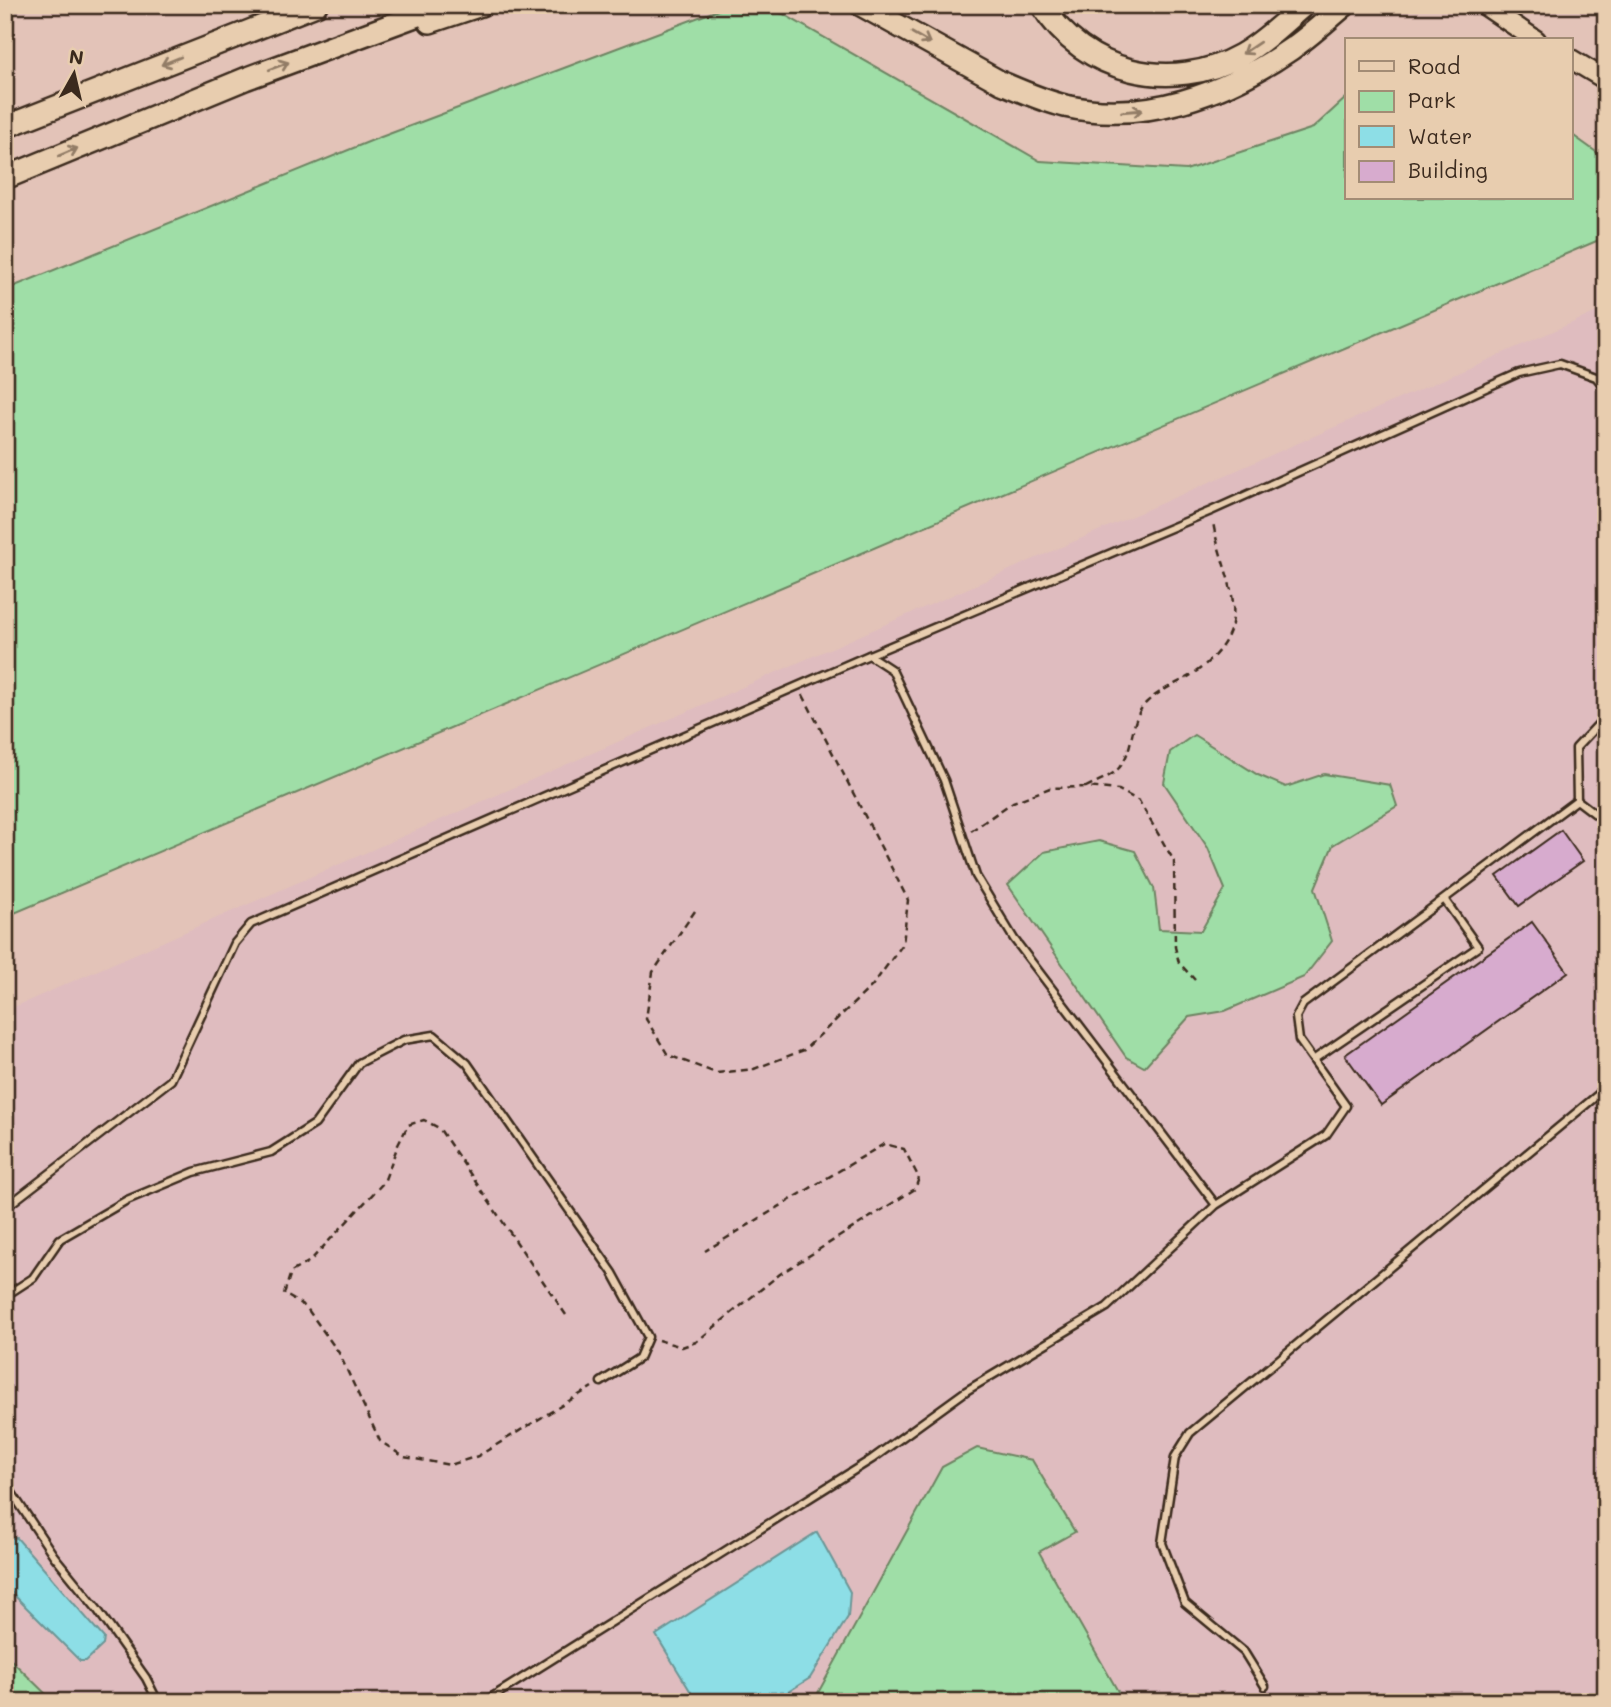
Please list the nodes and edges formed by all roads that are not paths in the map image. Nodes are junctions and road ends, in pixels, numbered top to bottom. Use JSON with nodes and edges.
{"nodes":[{"id":1,"x":282,"y":5,"type":"edge"},
{"id":2,"x":316,"y":5,"type":"edge"},
{"id":3,"x":445,"y":5,"type":"edge"},
{"id":4,"x":481,"y":5,"type":"edge"},
{"id":5,"x":861,"y":5,"type":"edge"},
{"id":6,"x":1042,"y":5,"type":"edge"},
{"id":7,"x":1304,"y":5,"type":"edge"},
{"id":8,"x":1345,"y":5,"type":"edge"},
{"id":9,"x":1484,"y":5,"type":"edge"},
{"id":10,"x":369,"y":32,"type":"junction"},
{"id":11,"x":234,"y":36,"type":"junction"},
{"id":12,"x":1533,"y":38,"type":"edge"},
{"id":13,"x":1572,"y":60,"type":"edge"},
{"id":14,"x":1606,"y":80,"type":"edge"},
{"id":15,"x":5,"y":127,"type":"edge"},
{"id":16,"x":5,"y":178,"type":"edge"},
{"id":17,"x":1606,"y":389,"type":"edge"},
{"id":18,"x":869,"y":655,"type":"junction"},
{"id":19,"x":1606,"y":716,"type":"edge"},
{"id":20,"x":1577,"y":800,"type":"junction"},
{"id":21,"x":1606,"y":822,"type":"edge"},
{"id":22,"x":1444,"y":899,"type":"junction"},
{"id":23,"x":1314,"y":1060,"type":"junction"},
{"id":24,"x":1606,"y":1088,"type":"edge"},
{"id":25,"x":1216,"y":1205,"type":"junction"},
{"id":26,"x":5,"y":1208,"type":"edge"},
{"id":27,"x":5,"y":1291,"type":"edge"},
{"id":28,"x":601,"y":1382,"type":"road end"},
{"id":29,"x":6,"y":1484,"type":"edge"},
{"id":30,"x":1265,"y":1686,"type":"dead end"},
{"id":31,"x":158,"y":1702,"type":"edge"},
{"id":32,"x":485,"y":1702,"type":"edge"}],
"edges":[{"from":1,"to":11,"type":"highway"},
{"from":2,"to":11,"type":"highway"},
{"from":3,"to":10,"type":"highway"},
{"from":4,"to":10,"type":"highway"},
{"from":5,"to":8,"type":"highway","one_way":true},
{"from":7,"to":6,"type":"highway","one_way":true},
{"from":9,"to":12,"type":"main road"},
{"from":16,"to":10,"type":"highway","one_way":true},
{"from":11,"to":15,"type":"highway","one_way":true},
{"from":13,"to":14,"type":"main road"},
{"from":17,"to":18,"type":"lane"},
{"from":18,"to":25,"type":"lane"},
{"from":18,"to":26,"type":"lane"},
{"from":19,"to":20,"type":"lane"},
{"from":20,"to":21,"type":"lane"},
{"from":20,"to":22,"type":"lane"},
{"from":22,"to":23,"type":"lane"},
{"from":22,"to":23,"type":"lane"},
{"from":23,"to":25,"type":"lane"},
{"from":24,"to":30,"type":"lane"},
{"from":25,"to":32,"type":"lane"},
{"from":27,"to":28,"type":"lane"},
{"from":29,"to":31,"type":"lane"}]}
